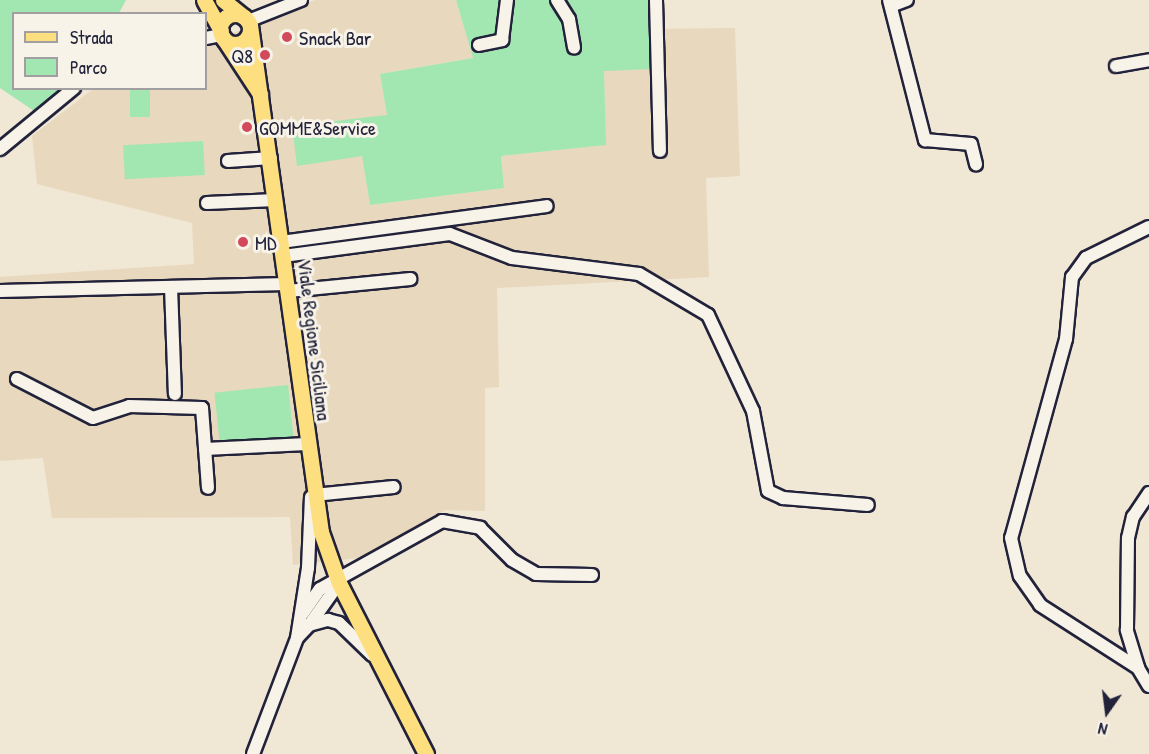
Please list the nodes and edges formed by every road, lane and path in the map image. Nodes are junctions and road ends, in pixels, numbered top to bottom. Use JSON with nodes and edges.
{"nodes":[{"id":1,"x":204,"y":0,"type":"edge"},
{"id":2,"x":223,"y":0,"type":"edge"},
{"id":3,"x":301,"y":0,"type":"edge"},
{"id":4,"x":507,"y":0,"type":"edge"},
{"id":5,"x":557,"y":0,"type":"edge"},
{"id":6,"x":656,"y":0,"type":"edge"},
{"id":7,"x":907,"y":0,"type":"edge"},
{"id":8,"x":890,"y":3,"type":"edge"},
{"id":9,"x":247,"y":21,"type":"junction"},
{"id":10,"x":222,"y":34,"type":"junction"},
{"id":11,"x":207,"y":38,"type":"edge"},
{"id":12,"x":479,"y":45,"type":"dead end"},
{"id":13,"x":574,"y":48,"type":"dead end"},
{"id":14,"x":1149,"y":60,"type":"edge"},
{"id":15,"x":1116,"y":66,"type":"dead end"},
{"id":16,"x":72,"y":90,"type":"edge"},
{"id":17,"x":264,"y":100,"type":"junction"},
{"id":18,"x":0,"y":149,"type":"edge"},
{"id":19,"x":660,"y":151,"type":"dead end"},
{"id":20,"x":271,"y":158,"type":"junction"},
{"id":21,"x":228,"y":161,"type":"dead end"},
{"id":22,"x":976,"y":164,"type":"dead end"},
{"id":23,"x":276,"y":200,"type":"junction"},
{"id":24,"x":207,"y":203,"type":"dead end"},
{"id":25,"x":547,"y":206,"type":"dead end"},
{"id":26,"x":1149,"y":227,"type":"edge"},
{"id":27,"x":282,"y":249,"type":"junction"},
{"id":28,"x":410,"y":279,"type":"dead end"},
{"id":29,"x":171,"y":287,"type":"junction"},
{"id":30,"x":287,"y":287,"type":"junction"},
{"id":31,"x":0,"y":291,"type":"edge"},
{"id":32,"x":17,"y":379,"type":"dead end"},
{"id":33,"x":175,"y":394,"type":"dead end"},
{"id":34,"x":307,"y":444,"type":"junction"},
{"id":35,"x":205,"y":449,"type":"junction"},
{"id":36,"x":394,"y":487,"type":"dead end"},
{"id":37,"x":208,"y":488,"type":"dead end"},
{"id":38,"x":313,"y":489,"type":"junction"},
{"id":39,"x":1149,"y":493,"type":"edge"},
{"id":40,"x":868,"y":505,"type":"dead end"},
{"id":41,"x":592,"y":575,"type":"dead end"},
{"id":42,"x":339,"y":584,"type":"junction"},
{"id":43,"x":303,"y":613,"type":"junction"},
{"id":44,"x":309,"y":625,"type":"junction"},
{"id":45,"x":297,"y":638,"type":"junction"},
{"id":46,"x":374,"y":657,"type":"junction"},
{"id":47,"x":1138,"y":668,"type":"junction"},
{"id":48,"x":1149,"y":686,"type":"edge"},
{"id":49,"x":253,"y":754,"type":"edge"},
{"id":50,"x":426,"y":754,"type":"edge"}],
"edges":[{"from":1,"to":10,"type":"main road"},
{"from":2,"to":9,"type":"main road"},
{"from":3,"to":9,"type":"street"},
{"from":4,"to":12,"type":"street"},
{"from":5,"to":13,"type":"street"},
{"from":6,"to":19,"type":"street"},
{"from":7,"to":8,"type":"street"},
{"from":8,"to":22,"type":"street"},
{"from":9,"to":10,"type":"main road"},
{"from":9,"to":10,"type":"main road"},
{"from":9,"to":17,"type":"main road","name":"Viale Regione Siciliana"},
{"from":10,"to":11,"type":"street"},
{"from":10,"to":17,"type":"main road"},
{"from":14,"to":15,"type":"street"},
{"from":16,"to":18,"type":"street"},
{"from":17,"to":20,"type":"main road","name":"Viale Regione Siciliana"},
{"from":20,"to":21,"type":"street"},
{"from":20,"to":23,"type":"main road","name":"Viale Regione Siciliana"},
{"from":23,"to":24,"type":"street"},
{"from":23,"to":27,"type":"main road","name":"Viale Regione Siciliana"},
{"from":25,"to":27,"type":"street"},
{"from":26,"to":47,"type":"street"},
{"from":27,"to":30,"type":"main road","name":"Viale Regione Siciliana"},
{"from":27,"to":40,"type":"street"},
{"from":28,"to":30,"type":"street"},
{"from":29,"to":30,"type":"street"},
{"from":29,"to":31,"type":"street"},
{"from":29,"to":33,"type":"street"},
{"from":30,"to":34,"type":"main road","name":"Viale Regione Siciliana"},
{"from":32,"to":35,"type":"street"},
{"from":34,"to":35,"type":"street"},
{"from":34,"to":38,"type":"main road","name":"Viale Regione Siciliana"},
{"from":35,"to":37,"type":"street"},
{"from":36,"to":38,"type":"street"},
{"from":38,"to":42,"type":"main road","name":"Viale Regione Siciliana"},
{"from":38,"to":43,"type":"street"},
{"from":39,"to":47,"type":"street"},
{"from":41,"to":42,"type":"street"},
{"from":42,"to":43,"type":"street"},
{"from":42,"to":44,"type":"street"},
{"from":42,"to":46,"type":"main road","name":"Viale Regione Siciliana"},
{"from":43,"to":45,"type":"street"},
{"from":44,"to":45,"type":"street"},
{"from":44,"to":46,"type":"street"},
{"from":45,"to":49,"type":"street"},
{"from":46,"to":50,"type":"main road","name":"Viale Regione Siciliana"},
{"from":47,"to":48,"type":"street"}]}
